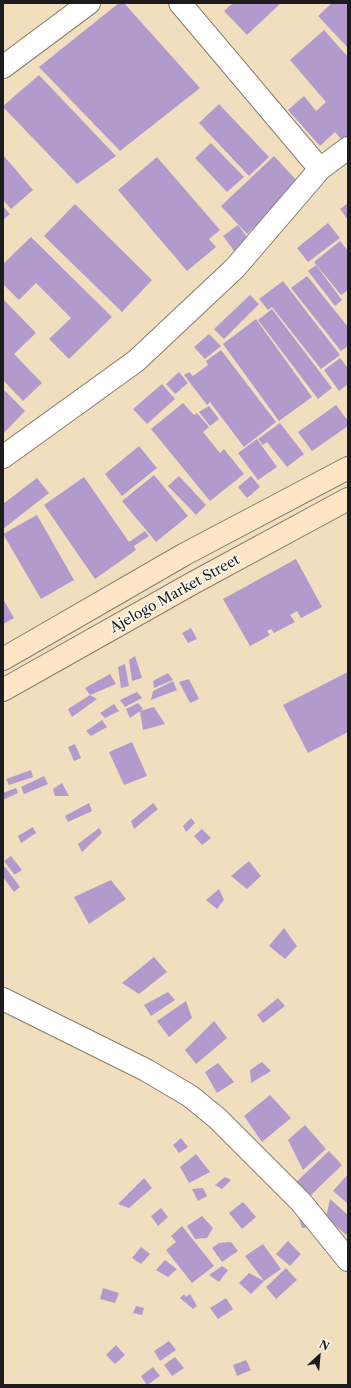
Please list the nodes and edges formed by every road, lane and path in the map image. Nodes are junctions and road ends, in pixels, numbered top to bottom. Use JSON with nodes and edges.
{"nodes":[{"id":1,"x":89,"y":3,"type":"edge"},
{"id":2,"x":180,"y":3,"type":"edge"},
{"id":3,"x":3,"y":67,"type":"edge"},
{"id":4,"x":348,"y":148,"type":"edge"},
{"id":5,"x":320,"y":169,"type":"junction"},
{"id":6,"x":3,"y":457,"type":"edge"},
{"id":7,"x":348,"y":468,"type":"edge"},
{"id":8,"x":348,"y":499,"type":"edge"},
{"id":9,"x":3,"y":659,"type":"edge"},
{"id":10,"x":3,"y":690,"type":"edge"},
{"id":11,"x":3,"y":999,"type":"edge"},
{"id":12,"x":348,"y":1260,"type":"edge"}],
"edges":[{"from":1,"to":3,"type":"street"},
{"from":2,"to":5,"type":"street"},
{"from":4,"to":5,"type":"street"},
{"from":5,"to":6,"type":"street"},
{"from":7,"to":9,"type":"street","name":"Ajelogo Market Street"},
{"from":8,"to":10,"type":"street","name":"Ajelogo Market Street"},
{"from":11,"to":12,"type":"street"}]}
